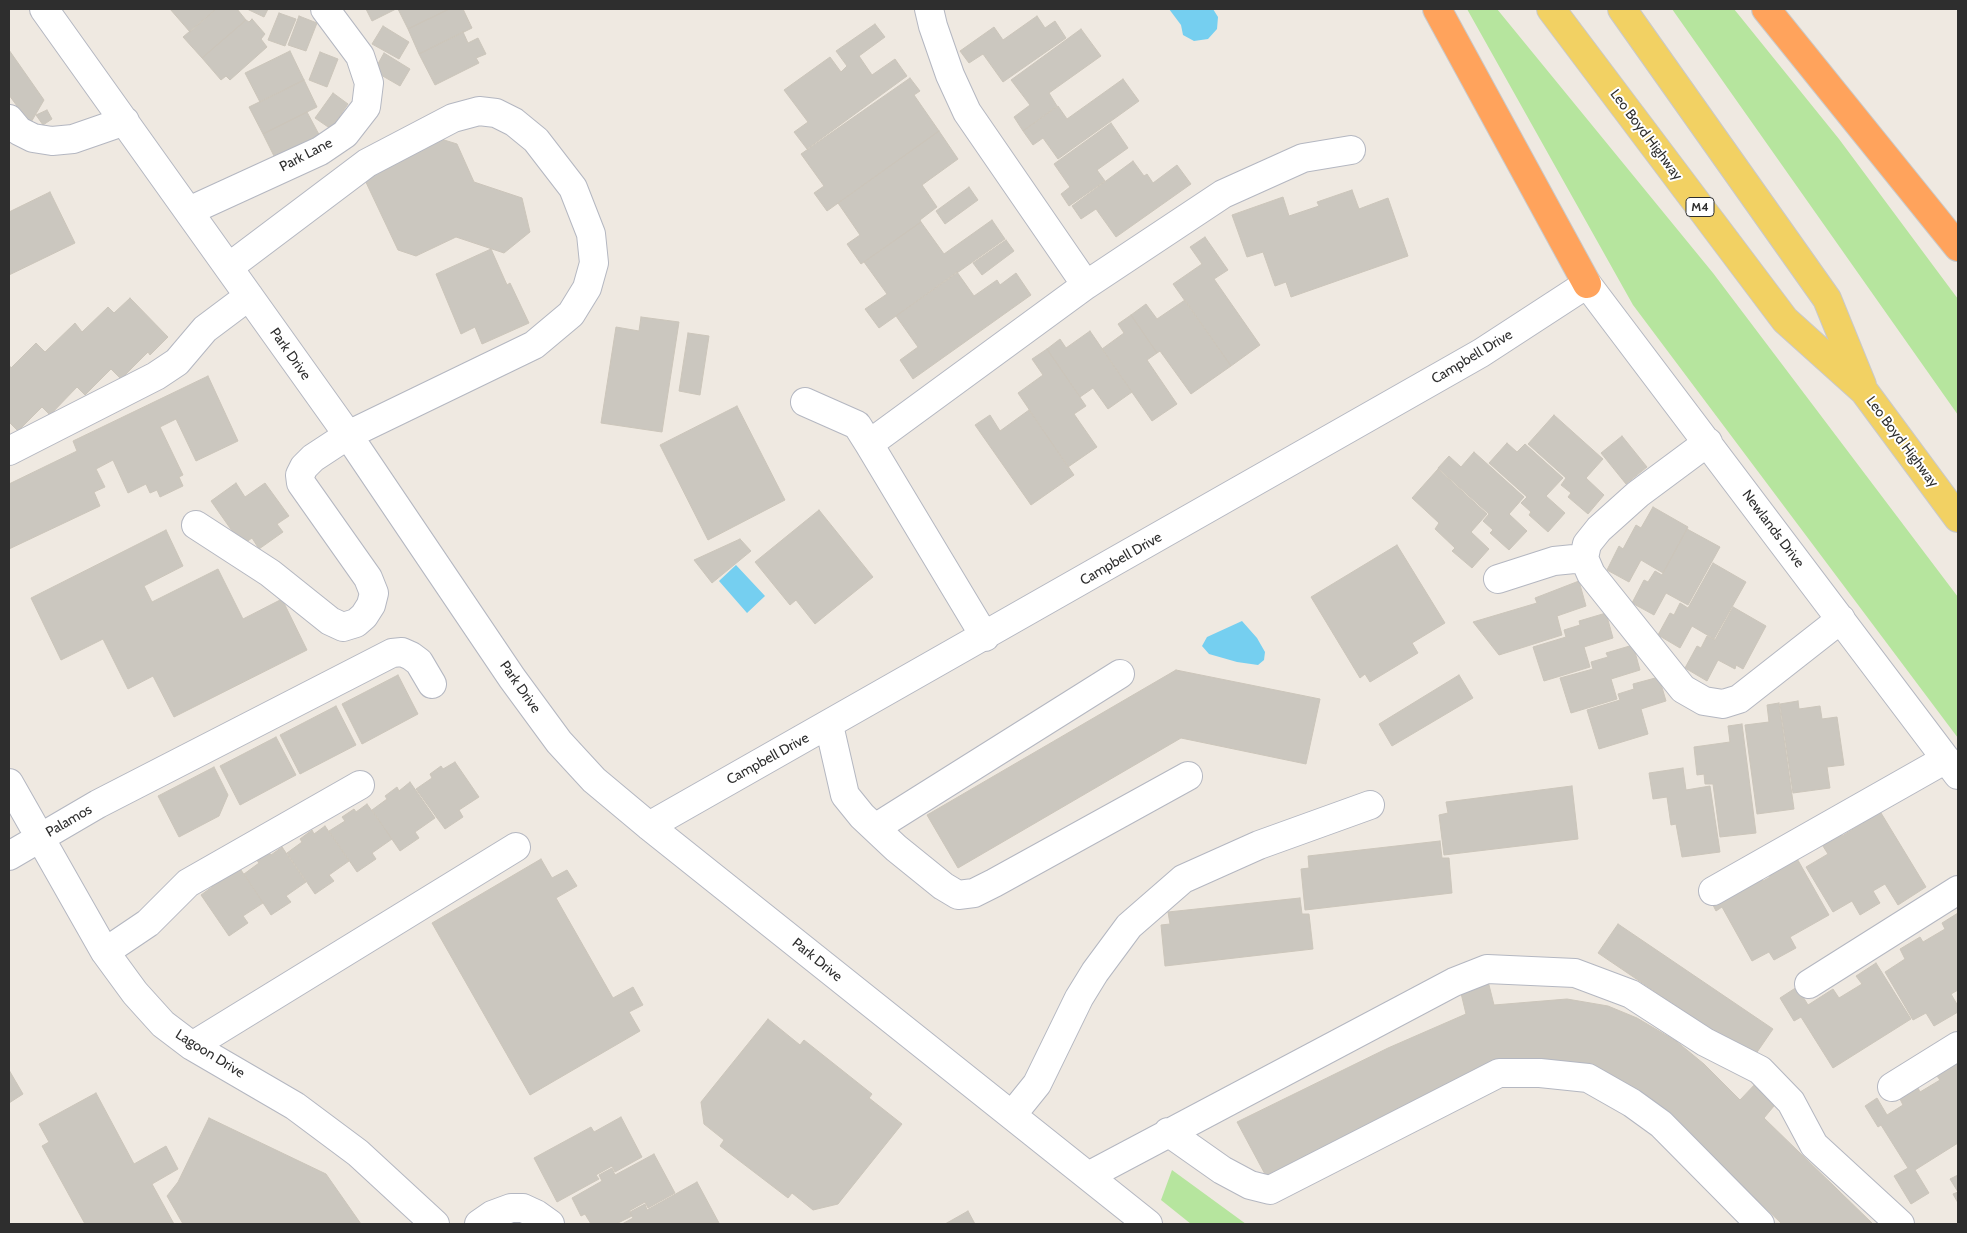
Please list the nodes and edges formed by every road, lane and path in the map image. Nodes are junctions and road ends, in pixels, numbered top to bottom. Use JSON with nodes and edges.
{"nodes":[{"id":1,"x":44,"y":9,"type":"edge"},
{"id":2,"x":325,"y":9,"type":"edge"},
{"id":3,"x":929,"y":9,"type":"edge"},
{"id":4,"x":1437,"y":9,"type":"edge"},
{"id":5,"x":1551,"y":9,"type":"edge"},
{"id":6,"x":1622,"y":9,"type":"edge"},
{"id":7,"x":1766,"y":9,"type":"edge"},
{"id":8,"x":9,"y":119,"type":"edge"},
{"id":9,"x":125,"y":121,"type":"junction"},
{"id":10,"x":1351,"y":150,"type":"dead end"},
{"id":11,"x":189,"y":211,"type":"junction"},
{"id":12,"x":1958,"y":247,"type":"edge"},
{"id":13,"x":229,"y":267,"type":"junction"},
{"id":14,"x":1587,"y":284,"type":"junction"},
{"id":15,"x":1086,"y":285,"type":"junction"},
{"id":16,"x":249,"y":296,"type":"junction"},
{"id":17,"x":1864,"y":391,"type":"junction"},
{"id":18,"x":805,"y":402,"type":"dead end"},
{"id":19,"x":348,"y":435,"type":"junction"},
{"id":20,"x":1708,"y":442,"type":"junction"},
{"id":21,"x":869,"y":444,"type":"junction"},
{"id":22,"x":9,"y":451,"type":"edge"},
{"id":23,"x":1958,"y":518,"type":"edge"},
{"id":24,"x":196,"y":525,"type":"dead end"},
{"id":25,"x":1584,"y":558,"type":"junction"},
{"id":26,"x":1498,"y":579,"type":"dead end"},
{"id":27,"x":1841,"y":619,"type":"junction"},
{"id":28,"x":985,"y":637,"type":"junction"},
{"id":29,"x":1120,"y":674,"type":"dead end"},
{"id":30,"x":432,"y":684,"type":"dead end"},
{"id":31,"x":829,"y":725,"type":"junction"},
{"id":32,"x":1952,"y":767,"type":"edge"},
{"id":33,"x":1188,"y":776,"type":"dead end"},
{"id":34,"x":9,"y":783,"type":"edge"},
{"id":35,"x":360,"y":785,"type":"dead end"},
{"id":36,"x":1370,"y":805,"type":"dead end"},
{"id":37,"x":649,"y":826,"type":"junction"},
{"id":38,"x":875,"y":828,"type":"junction"},
{"id":39,"x":40,"y":838,"type":"junction"},
{"id":40,"x":516,"y":848,"type":"dead end"},
{"id":41,"x":9,"y":856,"type":"edge"},
{"id":42,"x":1958,"y":890,"type":"edge"},
{"id":43,"x":1713,"y":891,"type":"dead end"},
{"id":44,"x":105,"y":952,"type":"junction"},
{"id":45,"x":1809,"y":984,"type":"dead end"},
{"id":46,"x":192,"y":1046,"type":"junction"},
{"id":47,"x":1958,"y":1046,"type":"edge"},
{"id":48,"x":1892,"y":1087,"type":"dead end"},
{"id":49,"x":1012,"y":1116,"type":"junction"},
{"id":50,"x":1168,"y":1132,"type":"junction"},
{"id":51,"x":1088,"y":1176,"type":"junction"},
{"id":52,"x":436,"y":1224,"type":"edge"},
{"id":53,"x":479,"y":1224,"type":"edge"},
{"id":54,"x":550,"y":1224,"type":"edge"},
{"id":55,"x":1148,"y":1224,"type":"edge"},
{"id":56,"x":1760,"y":1224,"type":"edge"},
{"id":57,"x":1900,"y":1224,"type":"edge"}],
"edges":[{"from":1,"to":9,"type":"street","name":"Park Drive"},
{"from":2,"to":11,"type":"street","name":"Park Lane"},
{"from":3,"to":15,"type":"street"},
{"from":4,"to":14,"type":"highway"},
{"from":5,"to":17,"type":"main road","name":"Leo Boyd Highway","number":"M4"},
{"from":6,"to":17,"type":"main road","name":"Leo Boyd Highway","number":"M4"},
{"from":7,"to":12,"type":"highway"},
{"from":8,"to":9,"type":"street"},
{"from":9,"to":11,"type":"street","name":"Park Drive"},
{"from":10,"to":15,"type":"street"},
{"from":11,"to":13,"type":"street","name":"Park Drive"},
{"from":13,"to":16,"type":"street","name":"Park Drive"},
{"from":13,"to":19,"type":"street"},
{"from":14,"to":20,"type":"street","name":"Newlands Drive"},
{"from":14,"to":28,"type":"street","name":"Campbell Drive"},
{"from":15,"to":21,"type":"street"},
{"from":16,"to":19,"type":"street","name":"Park Drive"},
{"from":16,"to":22,"type":"street"},
{"from":17,"to":23,"type":"main road","name":"Leo Boyd Highway","number":"M4"},
{"from":18,"to":21,"type":"street"},
{"from":19,"to":24,"type":"street"},
{"from":19,"to":37,"type":"street","name":"Park Drive"},
{"from":20,"to":25,"type":"street"},
{"from":20,"to":27,"type":"street","name":"Newlands Drive"},
{"from":21,"to":28,"type":"street"},
{"from":25,"to":26,"type":"street"},
{"from":25,"to":27,"type":"street"},
{"from":27,"to":32,"type":"street","name":"Newlands Drive"},
{"from":28,"to":31,"type":"street","name":"Campbell Drive"},
{"from":29,"to":38,"type":"street"},
{"from":30,"to":39,"type":"street","name":"Palamos"},
{"from":31,"to":37,"type":"street","name":"Campbell Drive"},
{"from":31,"to":38,"type":"street"},
{"from":32,"to":43,"type":"street"},
{"from":33,"to":38,"type":"street"},
{"from":34,"to":39,"type":"street","name":"Lagoon Drive"},
{"from":35,"to":44,"type":"street"},
{"from":36,"to":49,"type":"street"},
{"from":37,"to":49,"type":"street","name":"Park Drive"},
{"from":39,"to":41,"type":"street","name":"Palamos"},
{"from":39,"to":44,"type":"street","name":"Lagoon Drive"},
{"from":40,"to":46,"type":"street"},
{"from":42,"to":45,"type":"street"},
{"from":44,"to":46,"type":"street","name":"Lagoon Drive"},
{"from":46,"to":52,"type":"street","name":"Lagoon Drive"},
{"from":47,"to":48,"type":"street"},
{"from":49,"to":51,"type":"street","name":"Park Drive"},
{"from":50,"to":51,"type":"street"},
{"from":50,"to":56,"type":"street"},
{"from":50,"to":57,"type":"street"},
{"from":51,"to":55,"type":"street","name":"Park Drive"},
{"from":53,"to":54,"type":"street"}]}
